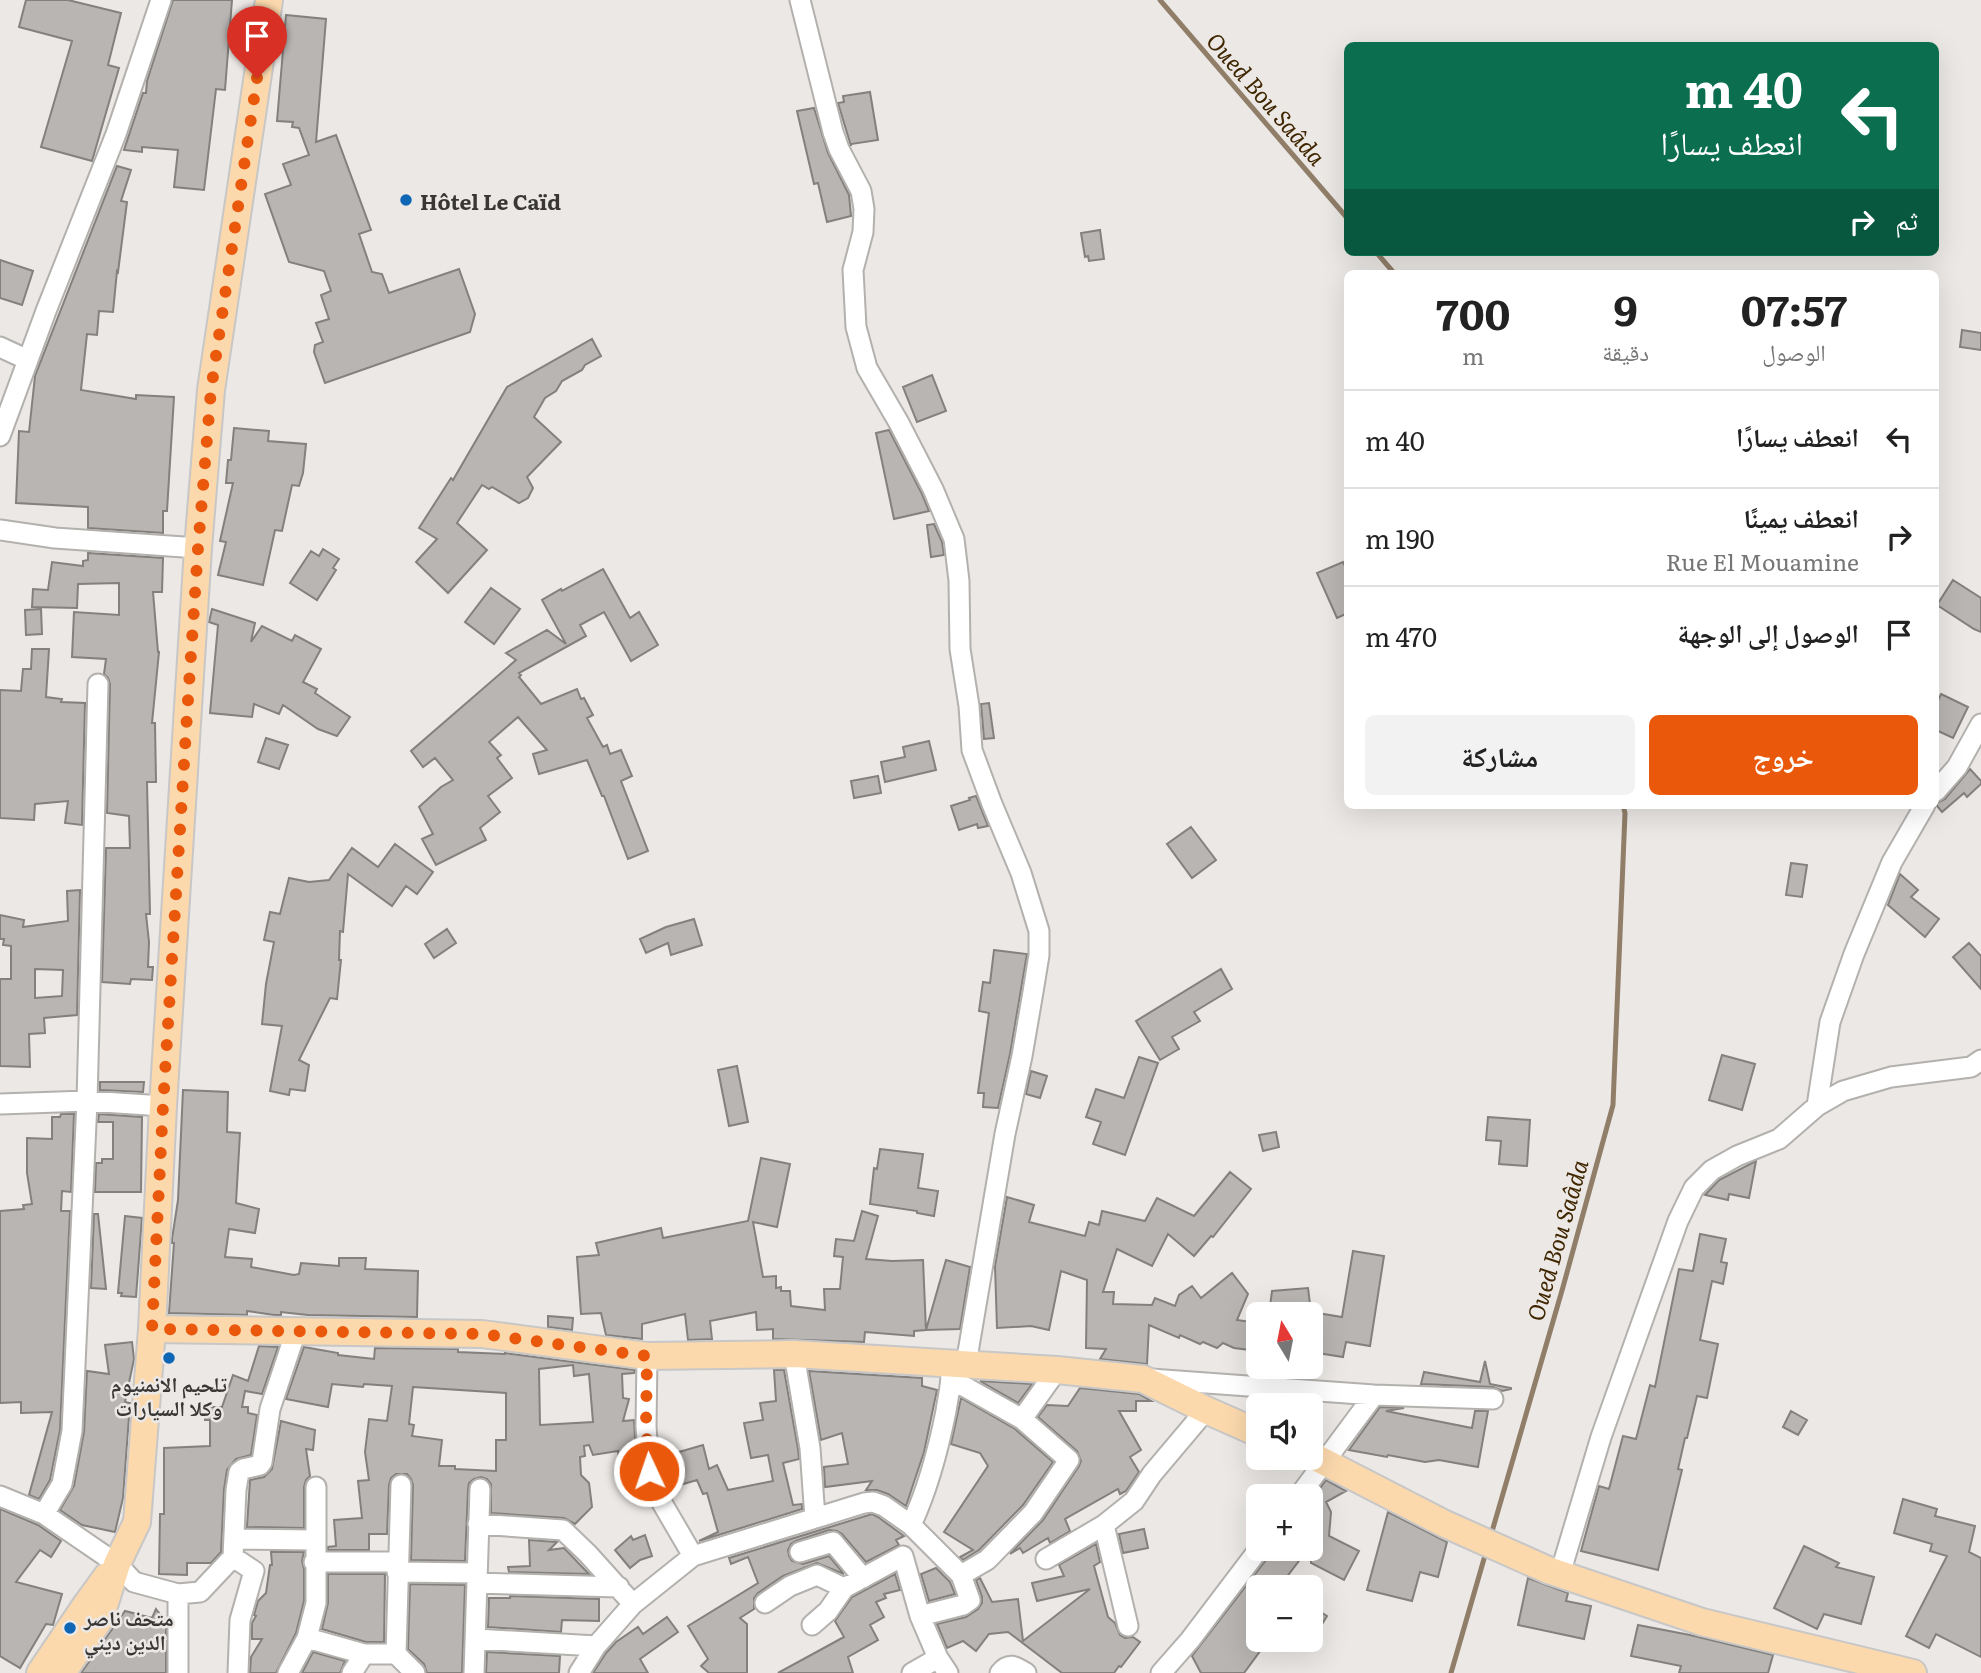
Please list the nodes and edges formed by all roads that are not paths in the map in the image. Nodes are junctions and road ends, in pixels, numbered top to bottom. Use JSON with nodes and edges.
{"nodes":[{"id":1,"x":161,"y":0,"type":"edge"},
{"id":2,"x":269,"y":0,"type":"edge"},
{"id":3,"x":800,"y":0,"type":"edge"},
{"id":4,"x":0,"y":347,"type":"edge"},
{"id":5,"x":28,"y":360,"type":"junction"},
{"id":6,"x":0,"y":436,"type":"edge"},
{"id":7,"x":0,"y":530,"type":"edge"},
{"id":8,"x":198,"y":548,"type":"junction"},
{"id":9,"x":98,"y":684,"type":"dead end"},
{"id":10,"x":1981,"y":724,"type":"edge"},
{"id":11,"x":1939,"y":788,"type":"edge"},
{"id":12,"x":1922,"y":809,"type":"edge"},
{"id":13,"x":1981,"y":1060,"type":"edge"},
{"id":14,"x":87,"y":1101,"type":"junction"},
{"id":15,"x":0,"y":1104,"type":"edge"},
{"id":16,"x":1817,"y":1105,"type":"junction"},
{"id":17,"x":163,"y":1106,"type":"junction"},
{"id":18,"x":152,"y":1329,"type":"junction"},
{"id":19,"x":296,"y":1331,"type":"junction"},
{"id":20,"x":794,"y":1354,"type":"junction"},
{"id":21,"x":647,"y":1356,"type":"junction"},
{"id":22,"x":956,"y":1369,"type":"junction"},
{"id":23,"x":1057,"y":1370,"type":"junction"},
{"id":24,"x":1143,"y":1379,"type":"junction"},
{"id":25,"x":1374,"y":1395,"type":"junction"},
{"id":26,"x":1493,"y":1399,"type":"dead end"},
{"id":27,"x":1206,"y":1410,"type":"junction"},
{"id":28,"x":1022,"y":1419,"type":"junction"},
{"id":29,"x":1246,"y":1428,"type":"edge"},
{"id":30,"x":1323,"y":1452,"type":"edge"},
{"id":31,"x":1323,"y":1461,"type":"edge"},
{"id":32,"x":401,"y":1485,"type":"dead end"},
{"id":33,"x":316,"y":1486,"type":"dead end"},
{"id":34,"x":480,"y":1489,"type":"dead end"},
{"id":35,"x":0,"y":1496,"type":"edge"},
{"id":36,"x":44,"y":1514,"type":"junction"},
{"id":37,"x":815,"y":1518,"type":"junction"},
{"id":38,"x":478,"y":1524,"type":"junction"},
{"id":39,"x":911,"y":1525,"type":"junction"},
{"id":40,"x":1104,"y":1525,"type":"junction"},
{"id":41,"x":314,"y":1540,"type":"junction"},
{"id":42,"x":234,"y":1548,"type":"junction"},
{"id":43,"x":800,"y":1552,"type":"dead end"},
{"id":44,"x":693,"y":1556,"type":"junction"},
{"id":45,"x":1046,"y":1559,"type":"dead end"},
{"id":46,"x":1250,"y":1561,"type":"edge"},
{"id":47,"x":314,"y":1562,"type":"junction"},
{"id":48,"x":117,"y":1564,"type":"junction"},
{"id":49,"x":397,"y":1567,"type":"junction"},
{"id":50,"x":1554,"y":1572,"type":"junction"},
{"id":51,"x":961,"y":1574,"type":"junction"},
{"id":52,"x":477,"y":1578,"type":"junction"},
{"id":53,"x":863,"y":1578,"type":"junction"},
{"id":54,"x":619,"y":1587,"type":"junction"},
{"id":55,"x":844,"y":1588,"type":"junction"},
{"id":56,"x":178,"y":1594,"type":"junction"},
{"id":57,"x":765,"y":1603,"type":"dead end"},
{"id":58,"x":633,"y":1604,"type":"junction"},
{"id":59,"x":920,"y":1616,"type":"junction"},
{"id":60,"x":812,"y":1625,"type":"dead end"},
{"id":61,"x":1128,"y":1626,"type":"dead end"},
{"id":62,"x":307,"y":1638,"type":"junction"},
{"id":63,"x":476,"y":1639,"type":"junction"},
{"id":64,"x":596,"y":1646,"type":"junction"},
{"id":65,"x":364,"y":1654,"type":"junction"},
{"id":66,"x":396,"y":1654,"type":"junction"},
{"id":67,"x":943,"y":1665,"type":"edge"},
{"id":68,"x":40,"y":1673,"type":"edge"},
{"id":69,"x":62,"y":1673,"type":"edge"},
{"id":70,"x":178,"y":1673,"type":"edge"},
{"id":71,"x":239,"y":1673,"type":"edge"},
{"id":72,"x":288,"y":1673,"type":"edge"},
{"id":73,"x":352,"y":1673,"type":"edge"},
{"id":74,"x":415,"y":1673,"type":"edge"},
{"id":75,"x":474,"y":1673,"type":"edge"},
{"id":76,"x":579,"y":1673,"type":"edge"},
{"id":77,"x":912,"y":1673,"type":"edge"},
{"id":78,"x":1000,"y":1673,"type":"edge"},
{"id":79,"x":1026,"y":1673,"type":"edge"},
{"id":80,"x":1161,"y":1673,"type":"edge"},
{"id":81,"x":1913,"y":1673,"type":"edge"}],
"edges":[{"from":1,"to":5,"type":"street"},
{"from":2,"to":8,"type":"main road"},
{"from":3,"to":22,"type":"street"},
{"from":4,"to":5,"type":"street"},
{"from":5,"to":6,"type":"street"},
{"from":7,"to":8,"type":"street"},
{"from":8,"to":17,"type":"main road"},
{"from":9,"to":14,"type":"street"},
{"from":10,"to":11,"type":"street"},
{"from":12,"to":16,"type":"street"},
{"from":13,"to":16,"type":"street"},
{"from":14,"to":15,"type":"street"},
{"from":14,"to":17,"type":"street"},
{"from":14,"to":36,"type":"street"},
{"from":16,"to":50,"type":"street"},
{"from":17,"to":18,"type":"main road"},
{"from":18,"to":19,"type":"main road"},
{"from":18,"to":48,"type":"main road"},
{"from":19,"to":21,"type":"main road"},
{"from":19,"to":42,"type":"street"},
{"from":20,"to":21,"type":"main road"},
{"from":20,"to":22,"type":"main road"},
{"from":20,"to":37,"type":"street"},
{"from":21,"to":44,"type":"street"},
{"from":22,"to":23,"type":"main road"},
{"from":22,"to":28,"type":"street"},
{"from":22,"to":39,"type":"street"},
{"from":23,"to":24,"type":"main road"},
{"from":23,"to":28,"type":"street"},
{"from":24,"to":25,"type":"street"},
{"from":24,"to":27,"type":"main road"},
{"from":25,"to":26,"type":"street"},
{"from":25,"to":30,"type":"street"},
{"from":27,"to":29,"type":"main road"},
{"from":27,"to":40,"type":"street"},
{"from":28,"to":51,"type":"street"},
{"from":31,"to":50,"type":"main road"},
{"from":32,"to":49,"type":"street"},
{"from":33,"to":41,"type":"street"},
{"from":34,"to":38,"type":"street"},
{"from":35,"to":36,"type":"street"},
{"from":36,"to":48,"type":"street"},
{"from":37,"to":39,"type":"street"},
{"from":37,"to":44,"type":"street"},
{"from":38,"to":52,"type":"street"},
{"from":38,"to":54,"type":"street"},
{"from":39,"to":51,"type":"street"},
{"from":40,"to":45,"type":"street"},
{"from":40,"to":61,"type":"street"},
{"from":41,"to":42,"type":"street"},
{"from":41,"to":47,"type":"street"},
{"from":42,"to":56,"type":"street"},
{"from":42,"to":71,"type":"street"},
{"from":43,"to":53,"type":"street"},
{"from":44,"to":58,"type":"street"},
{"from":46,"to":80,"type":"street"},
{"from":47,"to":49,"type":"street"},
{"from":47,"to":62,"type":"street"},
{"from":48,"to":56,"type":"street"},
{"from":48,"to":68,"type":"main road"},
{"from":48,"to":69,"type":"main road"},
{"from":49,"to":52,"type":"street"},
{"from":49,"to":66,"type":"street"},
{"from":50,"to":81,"type":"main road"},
{"from":51,"to":59,"type":"street"},
{"from":52,"to":54,"type":"street"},
{"from":52,"to":63,"type":"street"},
{"from":53,"to":55,"type":"street"},
{"from":53,"to":59,"type":"street"},
{"from":54,"to":58,"type":"street"},
{"from":55,"to":57,"type":"street"},
{"from":55,"to":60,"type":"street"},
{"from":56,"to":70,"type":"street"},
{"from":58,"to":64,"type":"street"},
{"from":59,"to":67,"type":"street"},
{"from":62,"to":65,"type":"street"},
{"from":62,"to":72,"type":"street"},
{"from":63,"to":64,"type":"street"},
{"from":63,"to":75,"type":"street"},
{"from":64,"to":76,"type":"street"},
{"from":65,"to":66,"type":"street"},
{"from":65,"to":73,"type":"street"},
{"from":66,"to":74,"type":"street"},
{"from":67,"to":77,"type":"street"},
{"from":78,"to":79,"type":"street"}]}
